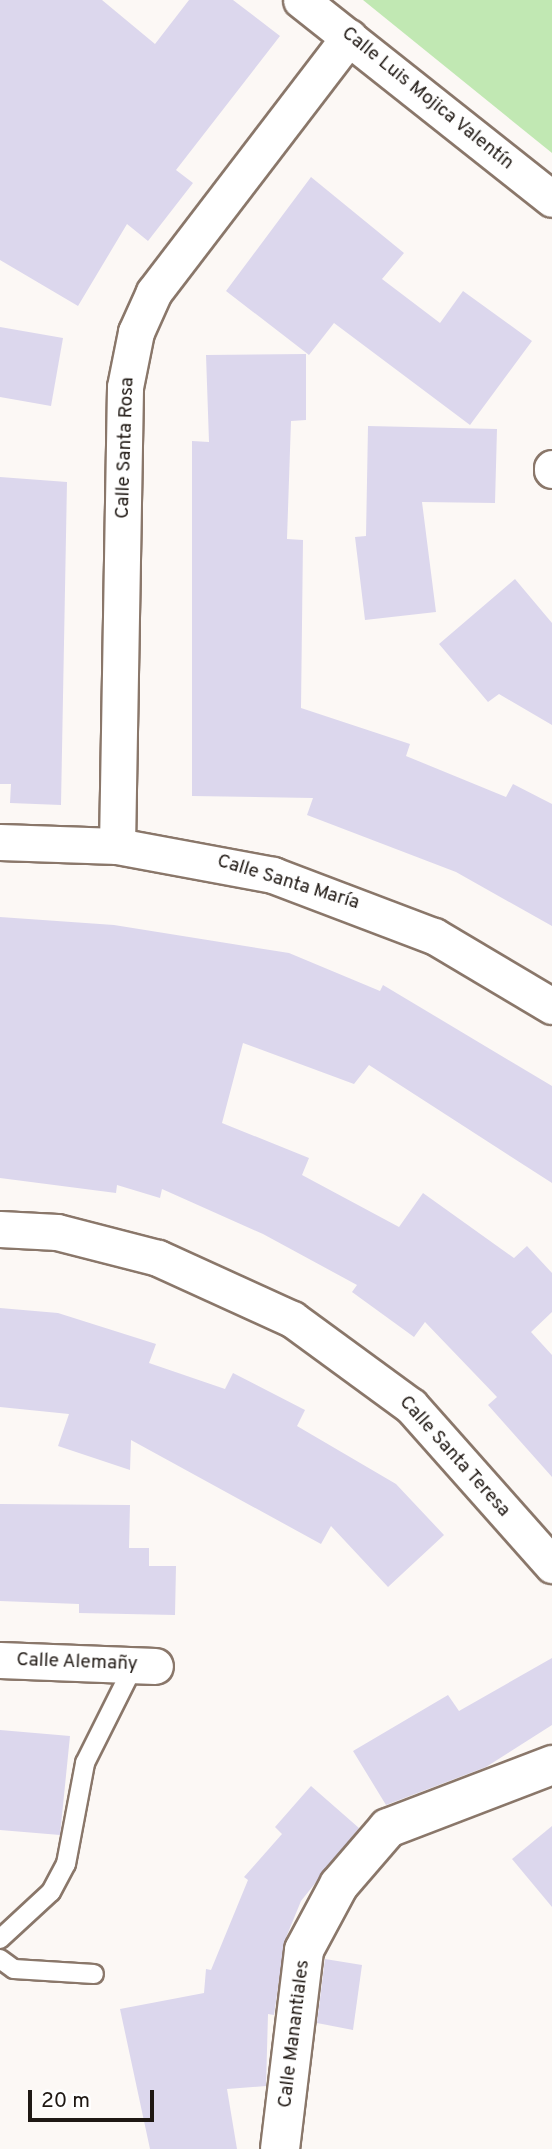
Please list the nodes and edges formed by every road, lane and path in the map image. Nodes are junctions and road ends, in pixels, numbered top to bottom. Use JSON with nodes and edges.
{"nodes":[{"id":1,"x":301,"y":0,"type":"edge"},
{"id":2,"x":349,"y":37,"type":"junction"},
{"id":3,"x":552,"y":199,"type":"edge"},
{"id":4,"x":0,"y":842,"type":"edge"},
{"id":5,"x":117,"y":846,"type":"junction"},
{"id":6,"x":552,"y":1006,"type":"edge"},
{"id":7,"x":0,"y":1229,"type":"edge"},
{"id":8,"x":552,"y":1565,"type":"edge"},
{"id":9,"x":0,"y":1660,"type":"edge"},
{"id":10,"x":144,"y":1665,"type":"joint"},
{"id":11,"x":552,"y":1765,"type":"edge"},
{"id":12,"x":0,"y":1939,"type":"edge"},
{"id":13,"x":0,"y":1959,"type":"edge"},
{"id":14,"x":94,"y":1974,"type":"dead end"},
{"id":15,"x":280,"y":2149,"type":"edge"}],
"edges":[{"from":1,"to":2,"type":"street","name":"Calle Luis Mojica Valentín"},
{"from":2,"to":3,"type":"street","name":"Calle Luis Mojica Valentín"},
{"from":2,"to":5,"type":"street","name":"Calle Santa Rosa"},
{"from":4,"to":5,"type":"street","name":"Calle Santa María"},
{"from":5,"to":6,"type":"street","name":"Calle Santa María"},
{"from":7,"to":8,"type":"street","name":"Calle Santa Teresa"},
{"from":9,"to":10,"type":"street","name":"Calle Alemañy"},
{"from":10,"to":12,"type":"lane"},
{"from":11,"to":15,"type":"street","name":"Calle Manantiales"},
{"from":13,"to":14,"type":"lane"}]}
